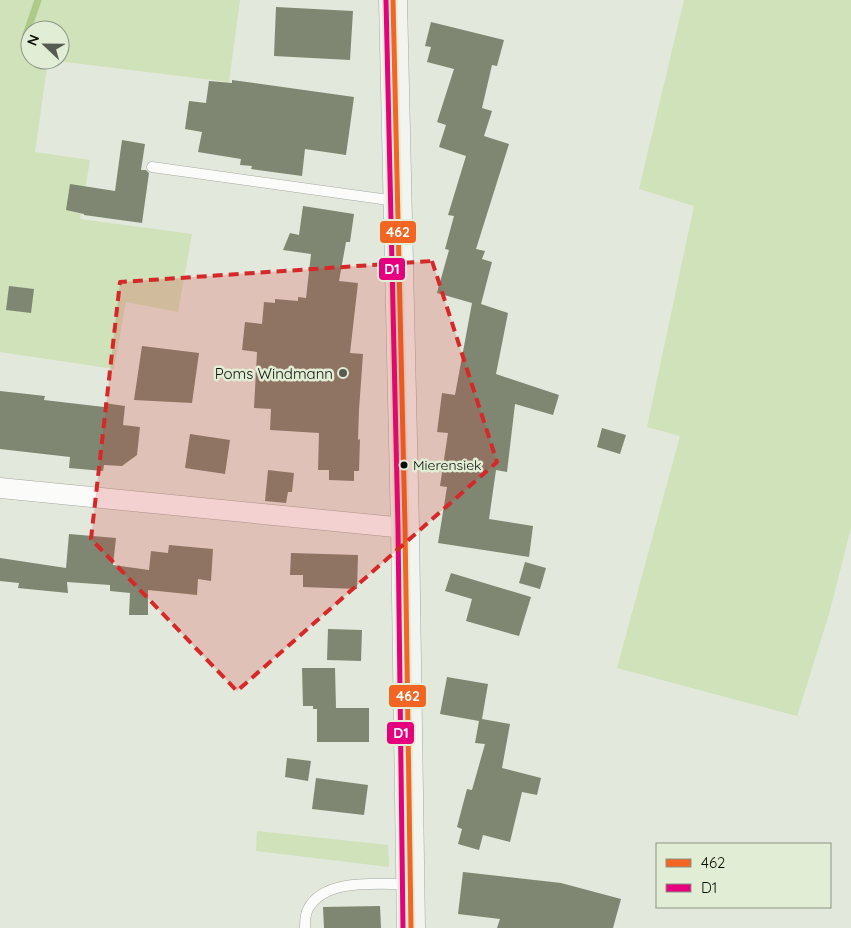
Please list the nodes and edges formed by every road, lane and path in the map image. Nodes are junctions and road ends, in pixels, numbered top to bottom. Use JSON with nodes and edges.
{"nodes":[{"id":1,"x":393,"y":0,"type":"edge"},
{"id":2,"x":152,"y":167,"type":"dead end"},
{"id":3,"x":397,"y":202,"type":"junction"},
{"id":4,"x":0,"y":488,"type":"edge"},
{"id":5,"x":405,"y":528,"type":"junction"},
{"id":6,"x":410,"y":884,"type":"junction"},
{"id":7,"x":305,"y":928,"type":"edge"},
{"id":8,"x":411,"y":928,"type":"edge"}],
"edges":[{"from":1,"to":3,"type":"main road"},
{"from":2,"to":3,"type":"lane"},
{"from":3,"to":5,"type":"main road"},
{"from":4,"to":5,"type":"street"},
{"from":5,"to":6,"type":"main road"},
{"from":6,"to":7,"type":"lane"},
{"from":6,"to":8,"type":"main road"}]}
